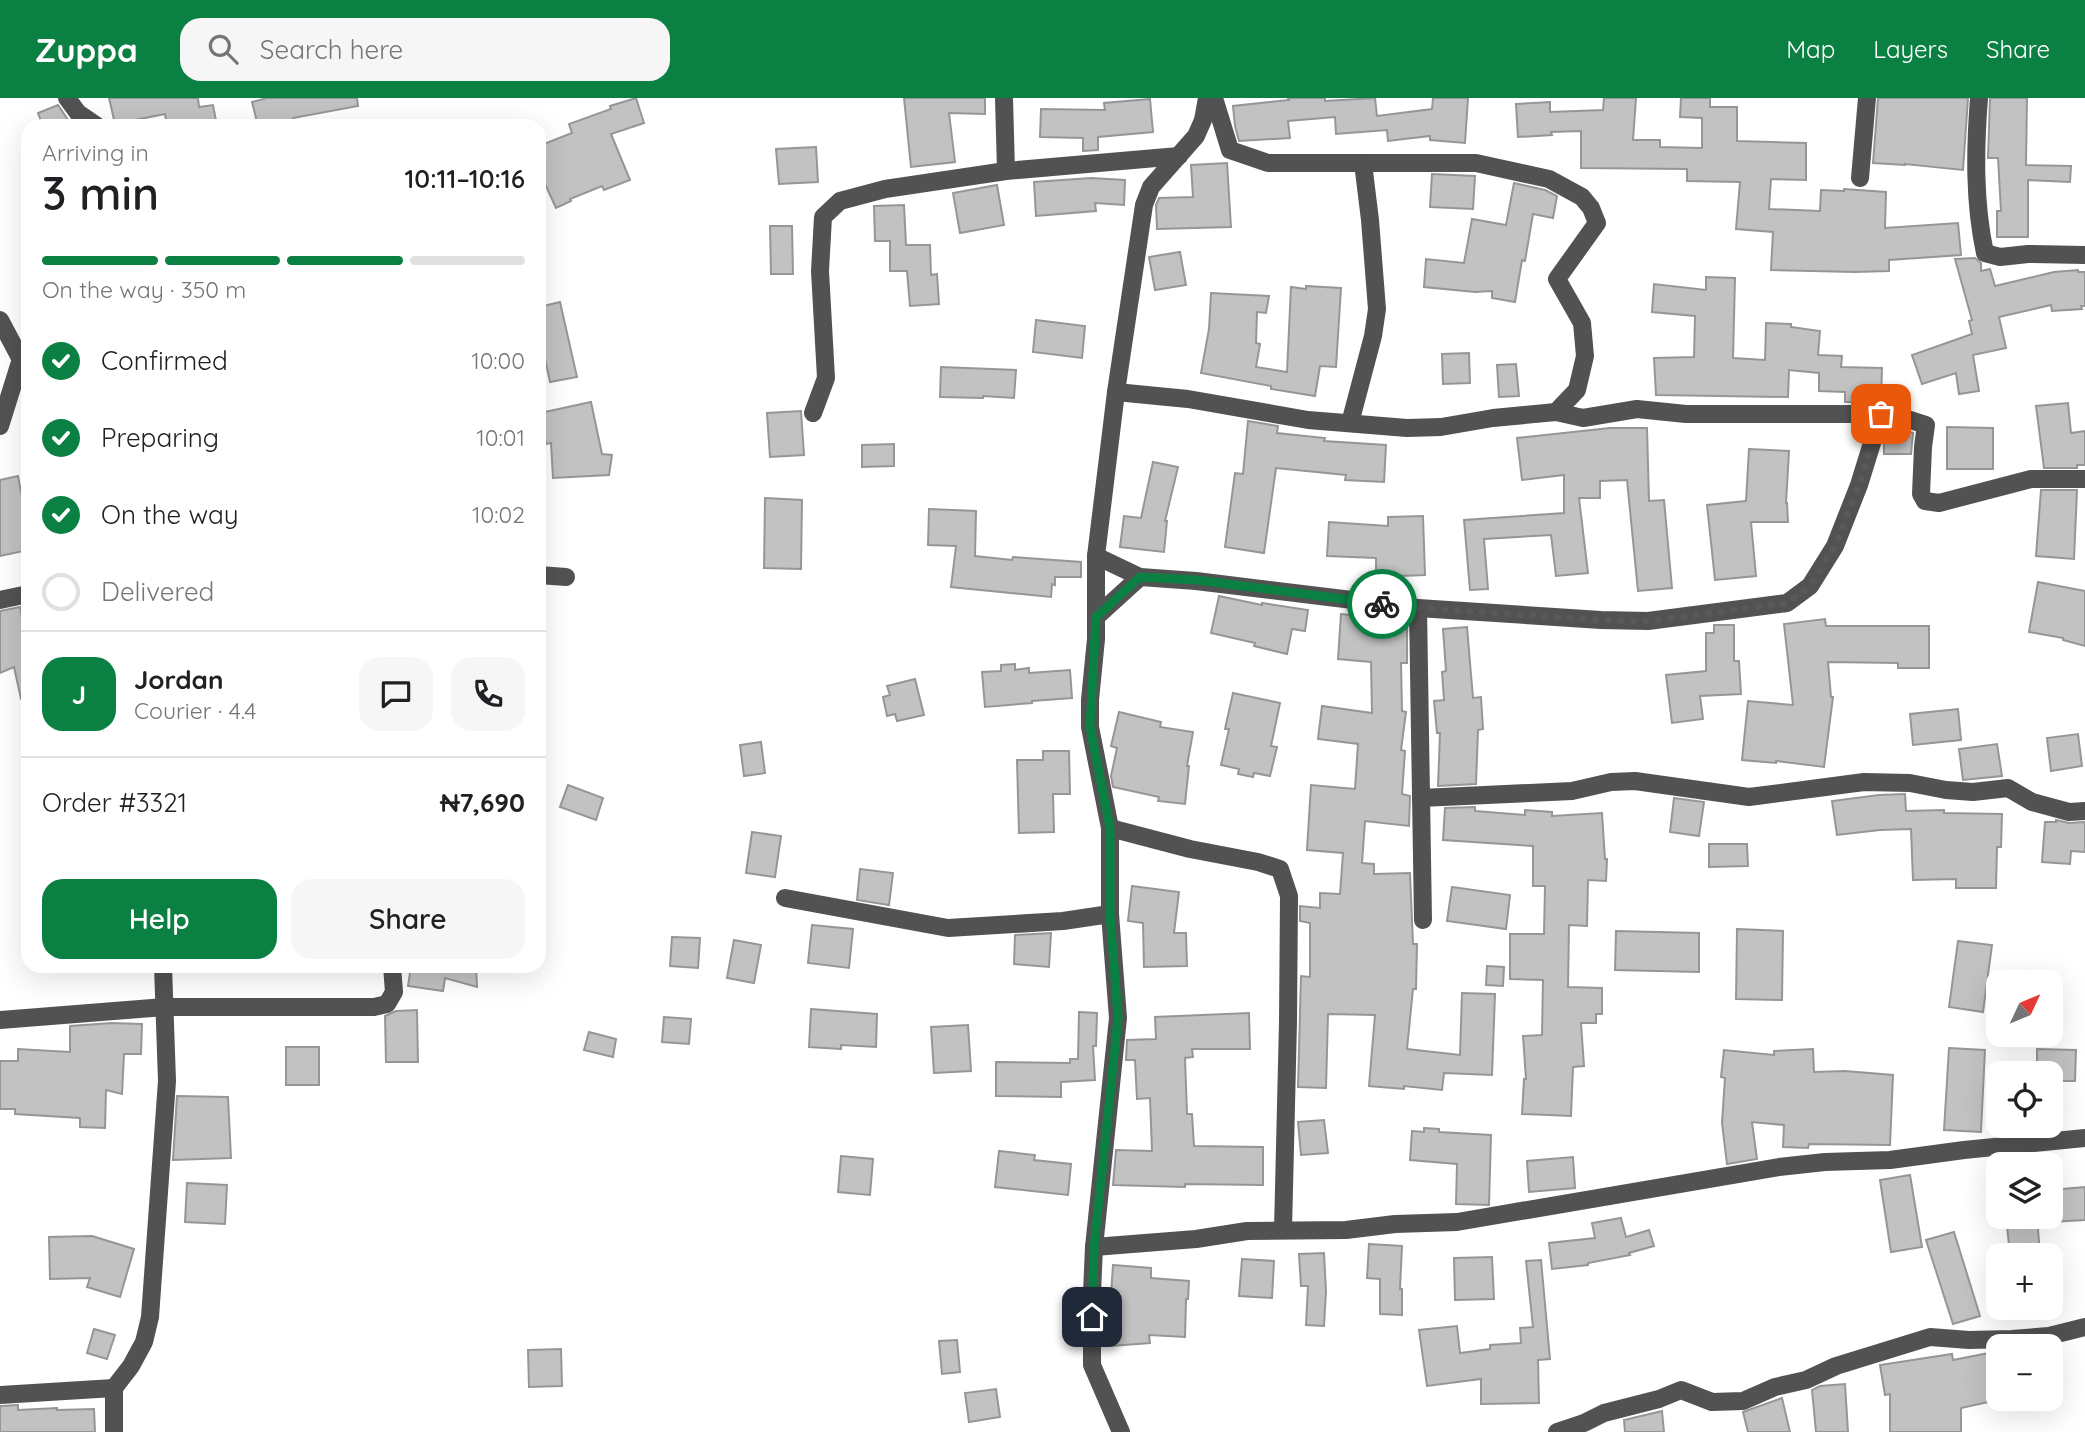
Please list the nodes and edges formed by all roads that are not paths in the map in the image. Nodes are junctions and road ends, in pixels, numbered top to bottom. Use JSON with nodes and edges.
{"nodes":[{"id":1,"x":67,"y":98,"type":"edge"},
{"id":2,"x":1004,"y":98,"type":"edge"},
{"id":3,"x":1207,"y":98,"type":"edge"},
{"id":4,"x":1214,"y":98,"type":"edge"},
{"id":5,"x":1867,"y":98,"type":"edge"},
{"id":6,"x":1979,"y":98,"type":"edge"},
{"id":7,"x":87,"y":119,"type":"edge"},
{"id":8,"x":1179,"y":156,"type":"junction"},
{"id":9,"x":1363,"y":163,"type":"junction"},
{"id":10,"x":1006,"y":171,"type":"junction"},
{"id":11,"x":1860,"y":178,"type":"dead end"},
{"id":12,"x":2085,"y":255,"type":"edge"},
{"id":13,"x":0,"y":320,"type":"edge"},
{"id":14,"x":21,"y":359,"type":"edge"},
{"id":15,"x":21,"y":373,"type":"edge"},
{"id":16,"x":1116,"y":392,"type":"junction"},
{"id":17,"x":813,"y":412,"type":"dead end"},
{"id":18,"x":1556,"y":412,"type":"junction"},
{"id":19,"x":1881,"y":414,"type":"junction"},
{"id":20,"x":1350,"y":422,"type":"junction"},
{"id":21,"x":0,"y":426,"type":"edge"},
{"id":22,"x":2085,"y":479,"type":"edge"},
{"id":23,"x":1096,"y":556,"type":"junction"},
{"id":24,"x":546,"y":576,"type":"edge"},
{"id":25,"x":566,"y":577,"type":"dead end"},
{"id":26,"x":1140,"y":577,"type":"junction"},
{"id":27,"x":21,"y":596,"type":"edge"},
{"id":28,"x":0,"y":600,"type":"edge"},
{"id":29,"x":1418,"y":608,"type":"junction"},
{"id":30,"x":1096,"y":617,"type":"junction"},
{"id":31,"x":1422,"y":798,"type":"junction"},
{"id":32,"x":2085,"y":811,"type":"edge"},
{"id":33,"x":1110,"y":828,"type":"junction"},
{"id":34,"x":785,"y":898,"type":"dead end"},
{"id":35,"x":1110,"y":914,"type":"junction"},
{"id":36,"x":1423,"y":920,"type":"dead end"},
{"id":37,"x":163,"y":973,"type":"edge"},
{"id":38,"x":393,"y":973,"type":"edge"},
{"id":39,"x":165,"y":1007,"type":"junction"},
{"id":40,"x":0,"y":1020,"type":"edge"},
{"id":41,"x":2085,"y":1138,"type":"edge"},
{"id":42,"x":1283,"y":1230,"type":"junction"},
{"id":43,"x":1094,"y":1247,"type":"junction"},
{"id":44,"x":2085,"y":1327,"type":"edge"},
{"id":45,"x":114,"y":1388,"type":"junction"},
{"id":46,"x":0,"y":1395,"type":"edge"},
{"id":47,"x":114,"y":1432,"type":"edge"},
{"id":48,"x":1121,"y":1432,"type":"edge"},
{"id":49,"x":1557,"y":1432,"type":"edge"}],
"edges":[{"from":1,"to":7,"type":"street"},
{"from":2,"to":10,"type":"street"},
{"from":3,"to":8,"type":"street"},
{"from":4,"to":9,"type":"street"},
{"from":5,"to":11,"type":"street"},
{"from":6,"to":12,"type":"street"},
{"from":8,"to":10,"type":"street"},
{"from":8,"to":16,"type":"street"},
{"from":9,"to":18,"type":"street"},
{"from":9,"to":20,"type":"street"},
{"from":10,"to":17,"type":"street"},
{"from":13,"to":14,"type":"street"},
{"from":15,"to":21,"type":"street"},
{"from":16,"to":20,"type":"street"},
{"from":16,"to":23,"type":"street"},
{"from":18,"to":19,"type":"street"},
{"from":18,"to":20,"type":"street"},
{"from":19,"to":22,"type":"street"},
{"from":19,"to":29,"type":"street"},
{"from":23,"to":26,"type":"street"},
{"from":23,"to":30,"type":"street"},
{"from":24,"to":25,"type":"street"},
{"from":26,"to":29,"type":"street"},
{"from":26,"to":30,"type":"street"},
{"from":27,"to":28,"type":"street"},
{"from":29,"to":31,"type":"street"},
{"from":30,"to":33,"type":"street"},
{"from":31,"to":32,"type":"street"},
{"from":31,"to":36,"type":"street"},
{"from":33,"to":35,"type":"street"},
{"from":33,"to":42,"type":"street"},
{"from":34,"to":35,"type":"street"},
{"from":35,"to":43,"type":"street"},
{"from":37,"to":39,"type":"street"},
{"from":38,"to":39,"type":"street"},
{"from":39,"to":40,"type":"street"},
{"from":39,"to":45,"type":"street"},
{"from":41,"to":42,"type":"street"},
{"from":42,"to":43,"type":"street"},
{"from":43,"to":48,"type":"street"},
{"from":44,"to":49,"type":"street"},
{"from":45,"to":46,"type":"street"},
{"from":45,"to":47,"type":"street"}]}
